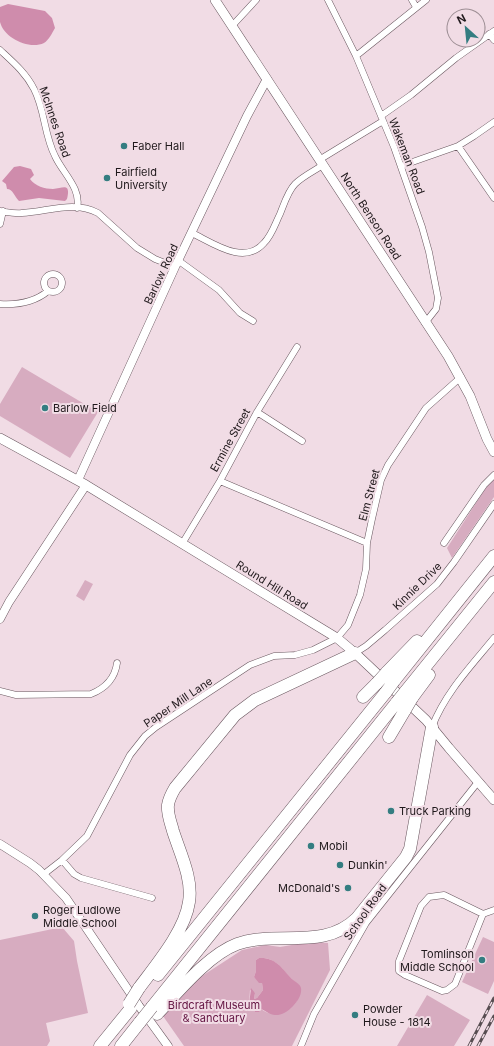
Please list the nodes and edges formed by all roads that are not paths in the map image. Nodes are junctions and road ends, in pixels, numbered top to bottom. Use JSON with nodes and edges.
{"nodes":[{"id":1,"x":215,"y":0,"type":"edge"},
{"id":2,"x":256,"y":0,"type":"edge"},
{"id":3,"x":328,"y":0,"type":"edge"},
{"id":4,"x":412,"y":0,"type":"edge"},
{"id":5,"x":426,"y":0,"type":"edge"},
{"id":6,"x":416,"y":7,"type":"junction"},
{"id":7,"x":232,"y":26,"type":"junction"},
{"id":8,"x":491,"y":32,"type":"edge"},
{"id":9,"x":494,"y":40,"type":"edge"},
{"id":10,"x":0,"y":50,"type":"edge"},
{"id":11,"x":356,"y":56,"type":"junction"},
{"id":12,"x":267,"y":79,"type":"junction"},
{"id":13,"x":382,"y":119,"type":"junction"},
{"id":14,"x":494,"y":122,"type":"edge"},
{"id":15,"x":458,"y":146,"type":"junction"},
{"id":16,"x":321,"y":162,"type":"junction"},
{"id":17,"x":401,"y":166,"type":"junction"},
{"id":18,"x":494,"y":198,"type":"edge"},
{"id":19,"x":78,"y":208,"type":"junction"},
{"id":20,"x":2,"y":211,"type":"edge"},
{"id":21,"x":0,"y":224,"type":"edge"},
{"id":22,"x":192,"y":233,"type":"junction"},
{"id":23,"x":177,"y":264,"type":"junction"},
{"id":24,"x":48,"y":291,"type":"dead end"},
{"id":25,"x":0,"y":304,"type":"edge"},
{"id":26,"x":252,"y":321,"type":"dead end"},
{"id":27,"x":425,"y":323,"type":"junction"},
{"id":28,"x":297,"y":347,"type":"dead end"},
{"id":29,"x":461,"y":377,"type":"junction"},
{"id":30,"x":257,"y":412,"type":"junction"},
{"id":31,"x":0,"y":438,"type":"edge"},
{"id":32,"x":302,"y":441,"type":"dead end"},
{"id":33,"x":494,"y":452,"type":"edge"},
{"id":34,"x":494,"y":475,"type":"edge"},
{"id":35,"x":78,"y":480,"type":"junction"},
{"id":36,"x":220,"y":480,"type":"junction"},
{"id":37,"x":86,"y":485,"type":"junction"},
{"id":38,"x":494,"y":504,"type":"edge"},
{"id":39,"x":367,"y":543,"type":"junction"},
{"id":40,"x":444,"y":543,"type":"dead end"},
{"id":41,"x":182,"y":544,"type":"junction"},
{"id":42,"x":494,"y":556,"type":"edge"},
{"id":43,"x":494,"y":582,"type":"edge"},
{"id":44,"x":0,"y":619,"type":"edge"},
{"id":45,"x":337,"y":638,"type":"junction"},
{"id":46,"x":494,"y":638,"type":"edge"},
{"id":47,"x":355,"y":653,"type":"junction"},
{"id":48,"x":117,"y":662,"type":"dead end"},
{"id":49,"x":390,"y":677,"type":"junction"},
{"id":50,"x":0,"y":691,"type":"edge"},
{"id":51,"x":363,"y":697,"type":"dead end"},
{"id":52,"x":401,"y":706,"type":"junction"},
{"id":53,"x":432,"y":727,"type":"junction"},
{"id":54,"x":389,"y":737,"type":"dead end"},
{"id":55,"x":478,"y":782,"type":"junction"},
{"id":56,"x":494,"y":800,"type":"edge"},
{"id":57,"x":0,"y":844,"type":"edge"},
{"id":58,"x":62,"y":860,"type":"junction"},
{"id":59,"x":44,"y":874,"type":"junction"},
{"id":60,"x":152,"y":898,"type":"dead end"},
{"id":61,"x":494,"y":910,"type":"edge"},
{"id":62,"x":483,"y":914,"type":"junction"},
{"id":63,"x":141,"y":991,"type":"junction"},
{"id":64,"x":154,"y":1011,"type":"junction"},
{"id":65,"x":142,"y":1025,"type":"junction"},
{"id":66,"x":104,"y":1042,"type":"edge"},
{"id":67,"x":121,"y":1046,"type":"edge"},
{"id":68,"x":127,"y":1046,"type":"edge"},
{"id":69,"x":168,"y":1046,"type":"edge"},
{"id":70,"x":302,"y":1046,"type":"edge"}],
"edges":[{"from":1,"to":7,"type":"main road","name":"North Benson Road"},
{"from":2,"to":7,"type":"street"},
{"from":3,"to":11,"type":"street","name":"Wakeman Road"},
{"from":4,"to":6,"type":"street"},
{"from":5,"to":6,"type":"street"},
{"from":6,"to":11,"type":"street"},
{"from":7,"to":12,"type":"main road","name":"North Benson Road"},
{"from":8,"to":9,"type":"street"},
{"from":8,"to":13,"type":"street"},
{"from":10,"to":19,"type":"street","name":"McInnes Road"},
{"from":11,"to":13,"type":"street","name":"Wakeman Road"},
{"from":12,"to":16,"type":"main road","name":"North Benson Road"},
{"from":12,"to":22,"type":"street","name":"Barlow Road"},
{"from":13,"to":16,"type":"street"},
{"from":13,"to":17,"type":"street","name":"Wakeman Road"},
{"from":14,"to":15,"type":"street"},
{"from":15,"to":17,"type":"street"},
{"from":15,"to":18,"type":"street"},
{"from":16,"to":22,"type":"street"},
{"from":16,"to":27,"type":"main road","name":"North Benson Road"},
{"from":17,"to":27,"type":"street","name":"Wakeman Road"},
{"from":19,"to":20,"type":"street"},
{"from":19,"to":23,"type":"street"},
{"from":20,"to":21,"type":"street"},
{"from":22,"to":23,"type":"street","name":"Barlow Road"},
{"from":23,"to":26,"type":"street"},
{"from":23,"to":35,"type":"street","name":"Barlow Road"},
{"from":24,"to":25,"type":"street"},
{"from":27,"to":29,"type":"main road","name":"North Benson Road"},
{"from":28,"to":30,"type":"street","name":"Ermine Street"},
{"from":29,"to":33,"type":"main road","name":"North Benson Road"},
{"from":29,"to":39,"type":"street","name":"Elm Street"},
{"from":30,"to":32,"type":"street"},
{"from":30,"to":36,"type":"street","name":"Ermine Street"},
{"from":31,"to":35,"type":"main road","name":"Round Hill Road"},
{"from":34,"to":40,"type":"street"},
{"from":35,"to":37,"type":"main road","name":"Round Hill Road"},
{"from":36,"to":39,"type":"street"},
{"from":36,"to":41,"type":"street","name":"Ermine Street"},
{"from":37,"to":41,"type":"main road","name":"Round Hill Road"},
{"from":37,"to":44,"type":"street"},
{"from":38,"to":47,"type":"street","name":"Kinnie Drive"},
{"from":39,"to":45,"type":"street","name":"Elm Street"},
{"from":41,"to":45,"type":"main road","name":"Round Hill Road"},
{"from":42,"to":49,"type":"highway"},
{"from":43,"to":52,"type":"highway","bridge":true},
{"from":45,"to":47,"type":"main road","name":"Round Hill Road"},
{"from":45,"to":58,"type":"street","name":"Paper Mill Lane"},
{"from":46,"to":53,"type":"street"},
{"from":47,"to":53,"type":"main road","name":"Round Hill Road"},
{"from":47,"to":63,"type":"highway"},
{"from":48,"to":50,"type":"street"},
{"from":49,"to":51,"type":"highway","bridge":true},
{"from":49,"to":63,"type":"highway","bridge":true},
{"from":52,"to":54,"type":"highway"},
{"from":52,"to":64,"type":"highway"},
{"from":53,"to":55,"type":"main road","name":"Round Hill Road"},
{"from":53,"to":64,"type":"highway"},
{"from":55,"to":56,"type":"main road","name":"Round Hill Road"},
{"from":55,"to":70,"type":"street","name":"School Road"},
{"from":57,"to":59,"type":"street"},
{"from":58,"to":59,"type":"street","name":"Paper Mill Lane"},
{"from":58,"to":60,"type":"street"},
{"from":59,"to":69,"type":"street"},
{"from":61,"to":62,"type":"street"},
{"from":62,"to":62,"type":"street"},
{"from":63,"to":66,"type":"highway","bridge":true},
{"from":64,"to":65,"type":"highway","bridge":true},
{"from":65,"to":67,"type":"highway"},
{"from":65,"to":68,"type":"highway"}]}
